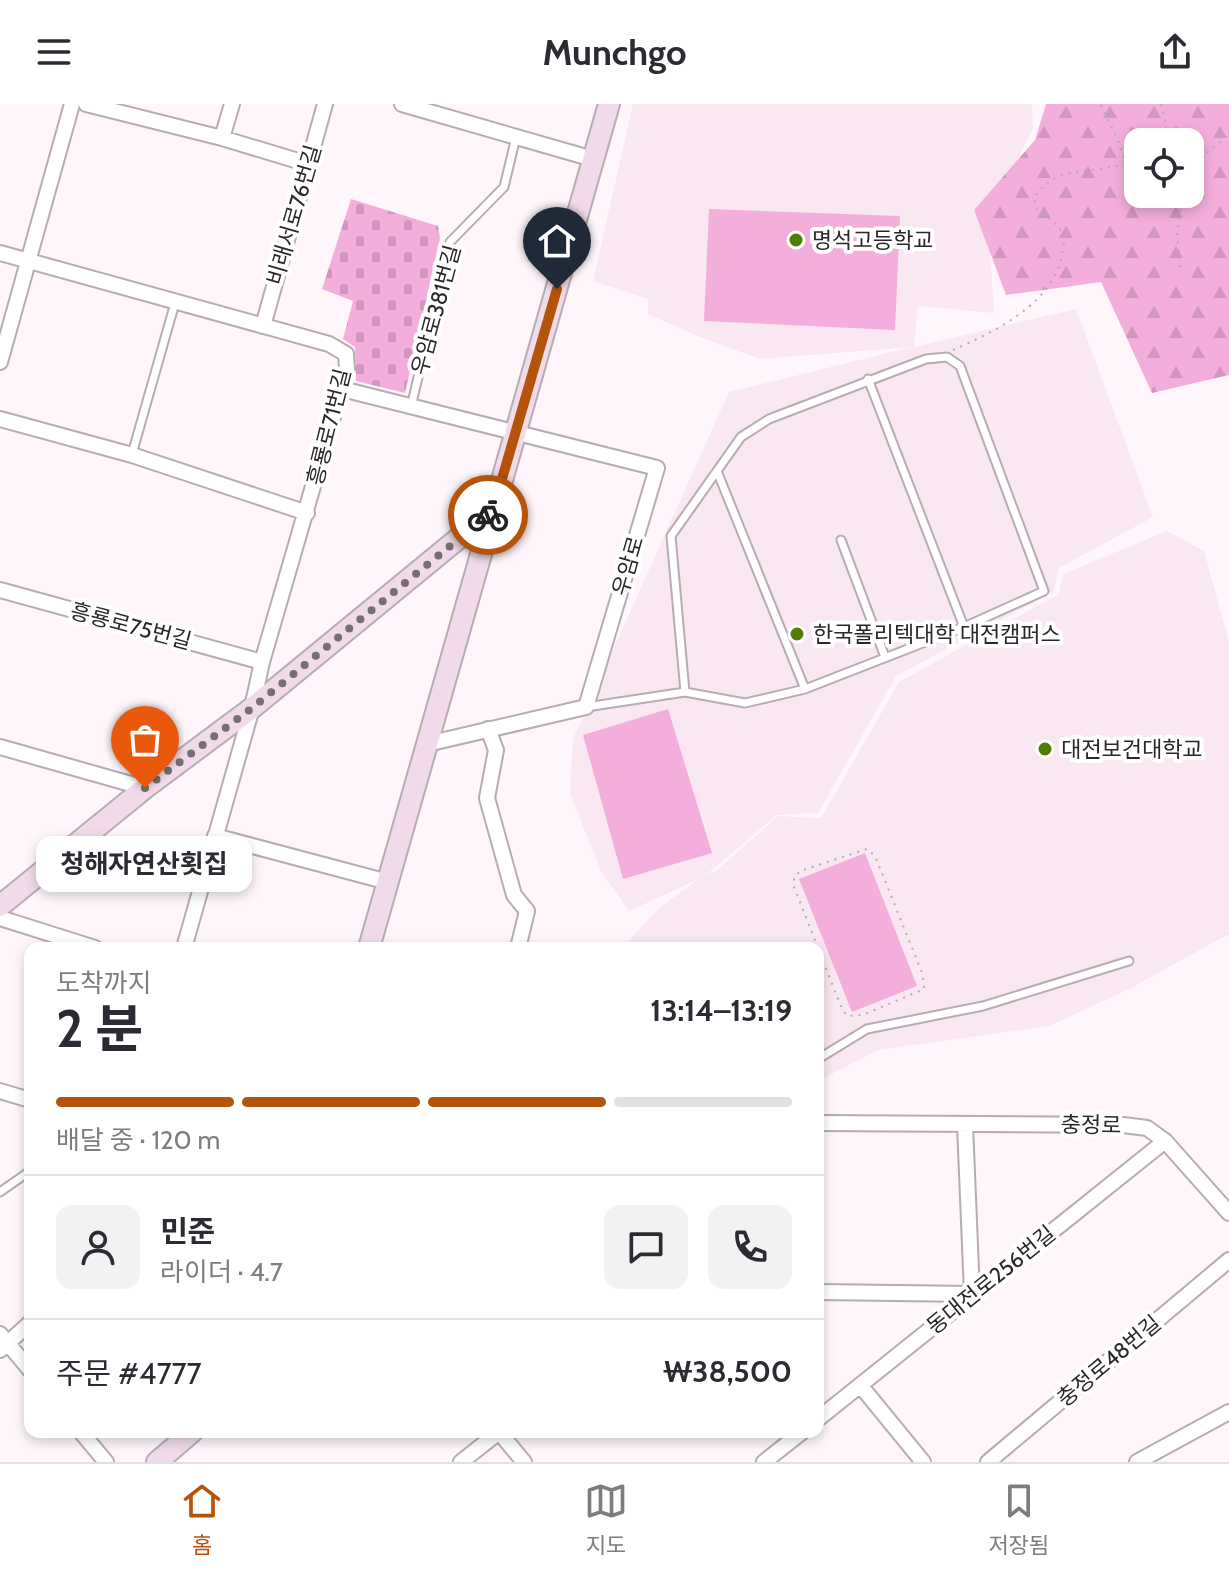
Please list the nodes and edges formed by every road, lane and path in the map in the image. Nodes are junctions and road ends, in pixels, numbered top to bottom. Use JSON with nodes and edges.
{"nodes":[{"id":1,"x":72,"y":104,"type":"edge"},
{"id":2,"x":86,"y":104,"type":"edge"},
{"id":3,"x":232,"y":104,"type":"edge"},
{"id":4,"x":325,"y":104,"type":"edge"},
{"id":5,"x":402,"y":104,"type":"edge"},
{"id":6,"x":459,"y":104,"type":"edge"},
{"id":7,"x":609,"y":104,"type":"edge"},
{"id":8,"x":1161,"y":104,"type":"edge"},
{"id":9,"x":1102,"y":105,"type":"edge"},
{"id":10,"x":455,"y":119,"type":"junction"},
{"id":11,"x":1166,"y":128,"type":"edge"},
{"id":12,"x":1229,"y":135,"type":"edge"},
{"id":13,"x":516,"y":137,"type":"junction"},
{"id":14,"x":222,"y":138,"type":"junction"},
{"id":15,"x":1204,"y":155,"type":"edge"},
{"id":16,"x":1124,"y":157,"type":"edge"},
{"id":17,"x":593,"y":159,"type":"junction"},
{"id":18,"x":308,"y":164,"type":"junction"},
{"id":19,"x":1124,"y":164,"type":"edge"},
{"id":20,"x":1181,"y":208,"type":"edge"},
{"id":21,"x":0,"y":253,"type":"edge"},
{"id":22,"x":27,"y":261,"type":"junction"},
{"id":23,"x":1180,"y":267,"type":"dead end"},
{"id":24,"x":175,"y":303,"type":"junction"},
{"id":25,"x":263,"y":326,"type":"junction"},
{"id":26,"x":942,"y":357,"type":"junction"},
{"id":27,"x":0,"y":362,"type":"edge"},
{"id":28,"x":868,"y":379,"type":"junction"},
{"id":29,"x":342,"y":389,"type":"junction"},
{"id":30,"x":410,"y":408,"type":"junction"},
{"id":31,"x":0,"y":419,"type":"edge"},
{"id":32,"x":517,"y":431,"type":"junction"},
{"id":33,"x":132,"y":455,"type":"junction"},
{"id":34,"x":717,"y":471,"type":"junction"},
{"id":35,"x":493,"y":510,"type":"junction"},
{"id":36,"x":307,"y":513,"type":"junction"},
{"id":37,"x":841,"y":540,"type":"dead end"},
{"id":38,"x":0,"y":590,"type":"edge"},
{"id":39,"x":964,"y":627,"type":"junction"},
{"id":40,"x":885,"y":657,"type":"junction"},
{"id":41,"x":262,"y":662,"type":"junction"},
{"id":42,"x":805,"y":689,"type":"junction"},
{"id":43,"x":685,"y":692,"type":"junction"},
{"id":44,"x":586,"y":707,"type":"junction"},
{"id":45,"x":252,"y":708,"type":"junction"},
{"id":46,"x":488,"y":729,"type":"junction"},
{"id":47,"x":427,"y":744,"type":"junction"},
{"id":48,"x":0,"y":747,"type":"edge"},
{"id":49,"x":145,"y":788,"type":"junction"},
{"id":50,"x":215,"y":836,"type":"junction"},
{"id":51,"x":388,"y":882,"type":"junction"},
{"id":52,"x":0,"y":906,"type":"edge"},
{"id":53,"x":0,"y":918,"type":"edge"},
{"id":54,"x":76,"y":942,"type":"edge"},
{"id":55,"x":186,"y":942,"type":"edge"},
{"id":56,"x":371,"y":942,"type":"edge"},
{"id":57,"x":519,"y":942,"type":"edge"},
{"id":58,"x":816,"y":942,"type":"edge"},
{"id":59,"x":1129,"y":961,"type":"dead end"},
{"id":60,"x":824,"y":963,"type":"edge"},
{"id":61,"x":824,"y":1055,"type":"edge"},
{"id":62,"x":0,"y":1091,"type":"edge"},
{"id":63,"x":24,"y":1098,"type":"edge"},
{"id":64,"x":824,"y":1123,"type":"edge"},
{"id":65,"x":965,"y":1125,"type":"junction"},
{"id":66,"x":1165,"y":1141,"type":"junction"},
{"id":67,"x":24,"y":1175,"type":"edge"},
{"id":68,"x":0,"y":1192,"type":"edge"},
{"id":69,"x":1229,"y":1213,"type":"edge"},
{"id":70,"x":1229,"y":1260,"type":"edge"},
{"id":71,"x":824,"y":1292,"type":"edge"},
{"id":72,"x":972,"y":1294,"type":"junction"},
{"id":73,"x":24,"y":1327,"type":"edge"},
{"id":74,"x":3,"y":1342,"type":"edge"},
{"id":75,"x":24,"y":1364,"type":"edge"},
{"id":76,"x":860,"y":1385,"type":"junction"},
{"id":77,"x":824,"y":1414,"type":"edge"},
{"id":78,"x":1228,"y":1414,"type":"edge"},
{"id":79,"x":86,"y":1438,"type":"edge"},
{"id":80,"x":185,"y":1438,"type":"edge"},
{"id":81,"x":491,"y":1438,"type":"edge"},
{"id":82,"x":504,"y":1438,"type":"edge"},
{"id":83,"x":794,"y":1438,"type":"edge"},
{"id":84,"x":106,"y":1462,"type":"edge"},
{"id":85,"x":157,"y":1462,"type":"edge"},
{"id":86,"x":461,"y":1462,"type":"edge"},
{"id":87,"x":524,"y":1462,"type":"edge"},
{"id":88,"x":764,"y":1462,"type":"edge"},
{"id":89,"x":923,"y":1462,"type":"edge"},
{"id":90,"x":988,"y":1462,"type":"edge"},
{"id":91,"x":1137,"y":1462,"type":"edge"}],
"edges":[{"from":1,"to":22,"type":"street"},
{"from":2,"to":14,"type":"street"},
{"from":3,"to":14,"type":"street"},
{"from":4,"to":18,"type":"street","name":"비래서로76번길"},
{"from":5,"to":10,"type":"street"},
{"from":6,"to":10,"type":"street"},
{"from":7,"to":17,"type":"main road"},
{"from":8,"to":11,"type":"path"},
{"from":9,"to":16,"type":"path"},
{"from":10,"to":13,"type":"street"},
{"from":12,"to":15,"type":"path"},
{"from":13,"to":17,"type":"street"},
{"from":13,"to":30,"type":"lane","name":"우암로381번길"},
{"from":14,"to":18,"type":"street"},
{"from":17,"to":32,"type":"main road"},
{"from":18,"to":25,"type":"street","name":"비래서로76번길"},
{"from":19,"to":26,"type":"path"},
{"from":20,"to":23,"type":"path"},
{"from":21,"to":22,"type":"street","name":"흥룡로71번길"},
{"from":22,"to":24,"type":"street","name":"흥룡로71번길"},
{"from":22,"to":27,"type":"street"},
{"from":24,"to":25,"type":"street","name":"흥룡로71번길"},
{"from":24,"to":33,"type":"lane"},
{"from":25,"to":29,"type":"street","name":"흥룡로71번길"},
{"from":26,"to":28,"type":"lane"},
{"from":26,"to":39,"type":"lane"},
{"from":28,"to":34,"type":"lane"},
{"from":28,"to":39,"type":"lane"},
{"from":29,"to":30,"type":"street","name":"우암로"},
{"from":29,"to":36,"type":"street","name":"흥룡로71번길"},
{"from":30,"to":32,"type":"street","name":"우암로"},
{"from":31,"to":33,"type":"street"},
{"from":32,"to":35,"type":"main road"},
{"from":32,"to":44,"type":"street","name":"우암로"},
{"from":33,"to":36,"type":"street"},
{"from":34,"to":42,"type":"lane"},
{"from":34,"to":43,"type":"lane"},
{"from":35,"to":45,"type":"main road"},
{"from":35,"to":47,"type":"main road"},
{"from":36,"to":41,"type":"street","name":"흥룡로71번길"},
{"from":37,"to":40,"type":"lane"},
{"from":38,"to":41,"type":"street","name":"흥룡로75번길"},
{"from":39,"to":40,"type":"lane"},
{"from":40,"to":42,"type":"lane"},
{"from":41,"to":45,"type":"street","name":"흥룡로71번길"},
{"from":42,"to":43,"type":"lane"},
{"from":43,"to":44,"type":"lane"},
{"from":44,"to":46,"type":"street"},
{"from":45,"to":49,"type":"main road"},
{"from":45,"to":50,"type":"street","name":"흥룡로71번길"},
{"from":46,"to":47,"type":"street"},
{"from":46,"to":57,"type":"street"},
{"from":47,"to":51,"type":"main road"},
{"from":48,"to":49,"type":"street"},
{"from":49,"to":52,"type":"main road"},
{"from":50,"to":51,"type":"street"},
{"from":50,"to":55,"type":"street","name":"흥룡로71번길"},
{"from":51,"to":56,"type":"main road"},
{"from":53,"to":54,"type":"street"},
{"from":58,"to":60,"type":"path"},
{"from":59,"to":61,"type":"lane"},
{"from":62,"to":63,"type":"street"},
{"from":64,"to":65,"type":"street","name":"충정로"},
{"from":65,"to":66,"type":"street","name":"충정로"},
{"from":65,"to":72,"type":"street"},
{"from":66,"to":69,"type":"street","name":"충정로"},
{"from":66,"to":72,"type":"street","name":"동대전로256번길"},
{"from":67,"to":68,"type":"lane"},
{"from":70,"to":90,"type":"street","name":"충정로48번길"},
{"from":71,"to":72,"type":"street"},
{"from":72,"to":76,"type":"street","name":"동대전로256번길"},
{"from":73,"to":74,"type":"street"},
{"from":74,"to":75,"type":"street"},
{"from":76,"to":77,"type":"street","name":"동대전로256번길"},
{"from":76,"to":89,"type":"street"},
{"from":78,"to":91,"type":"street"},
{"from":79,"to":84,"type":"street"},
{"from":80,"to":85,"type":"main road"},
{"from":81,"to":86,"type":"street"},
{"from":82,"to":87,"type":"street"},
{"from":83,"to":88,"type":"street"}]}
